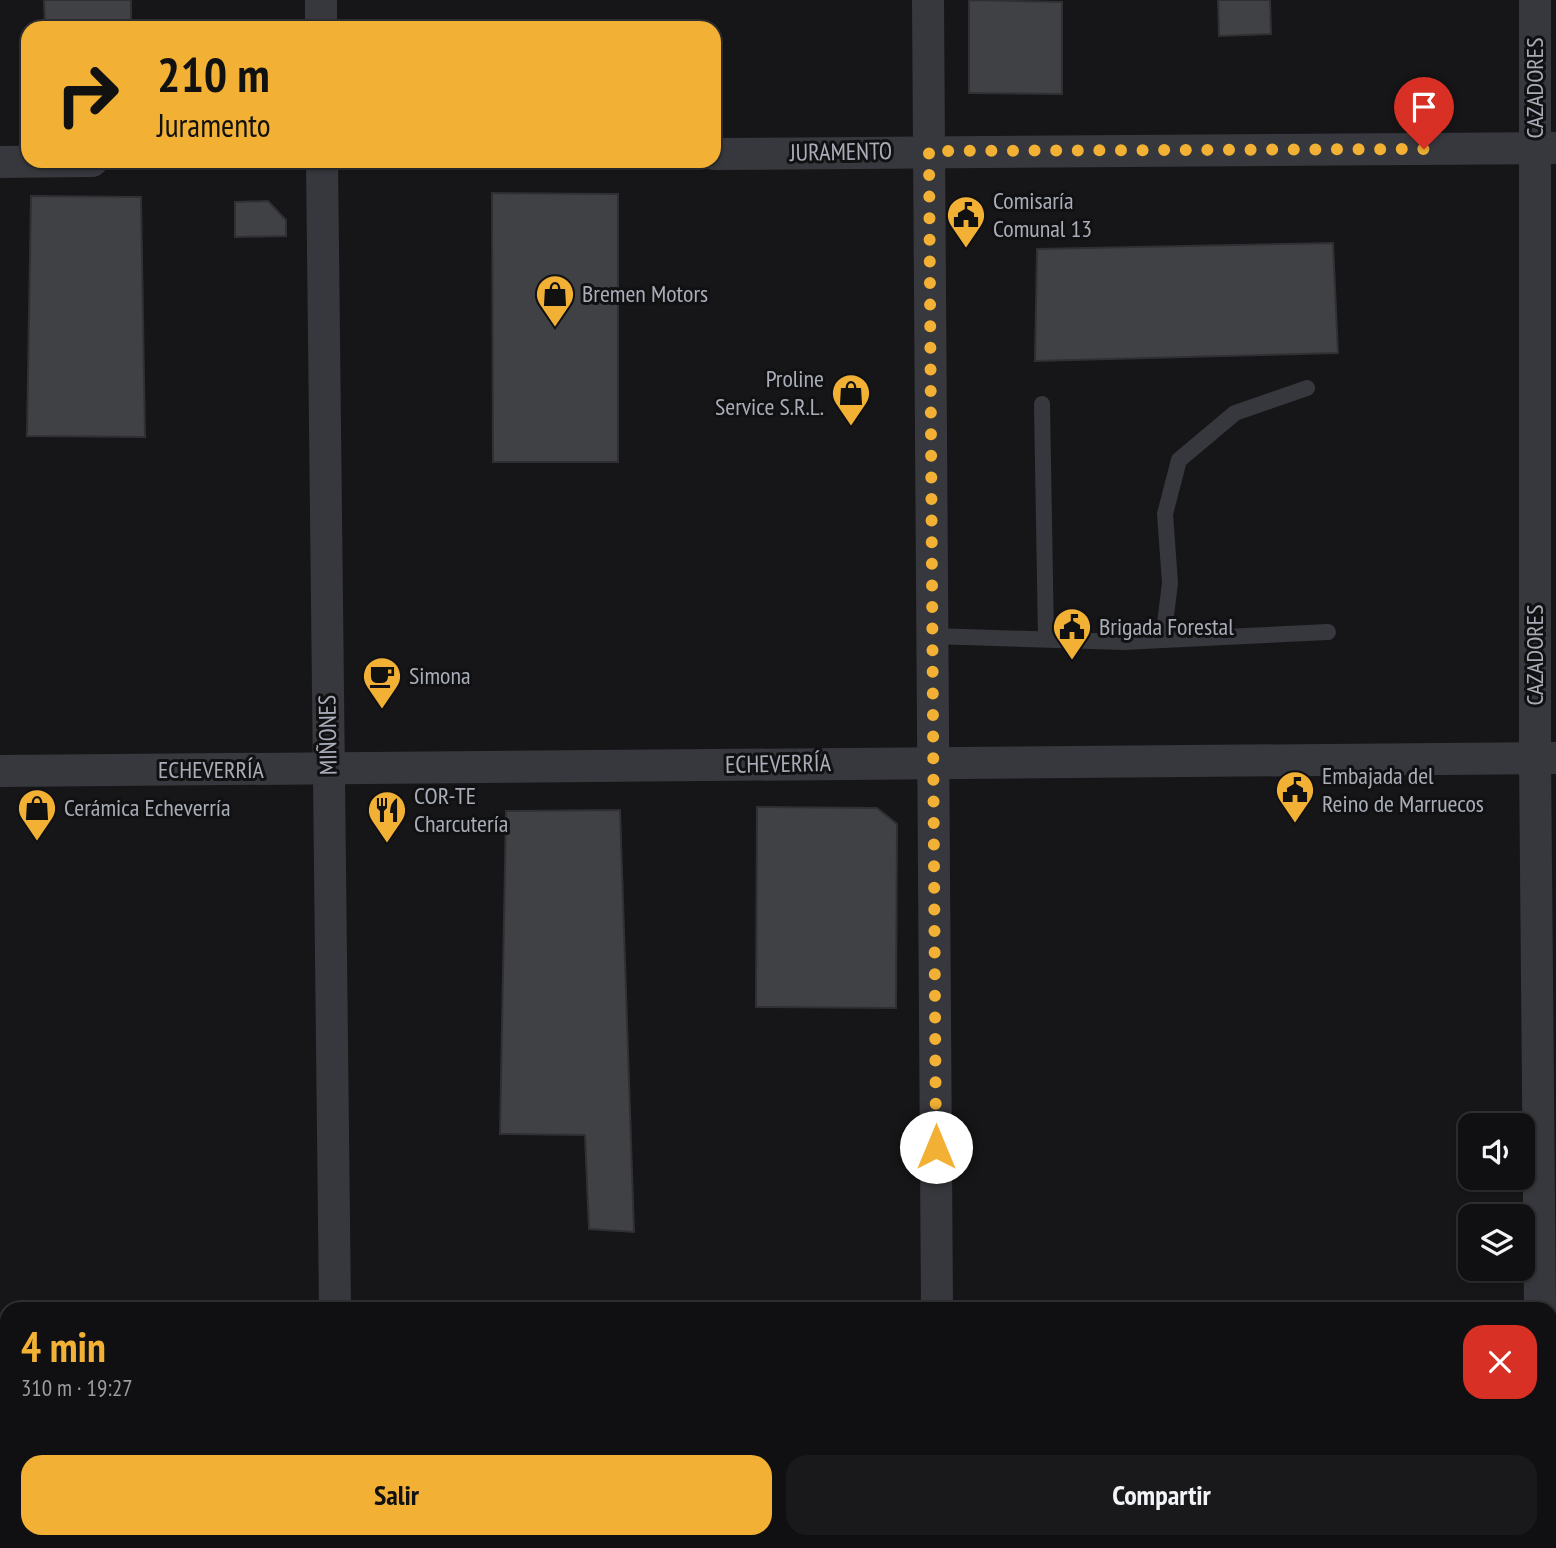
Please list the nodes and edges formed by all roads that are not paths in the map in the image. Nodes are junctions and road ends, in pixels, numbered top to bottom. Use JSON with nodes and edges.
{"nodes":[{"id":1,"x":321,"y":0,"type":"edge"},
{"id":2,"x":928,"y":0,"type":"edge"},
{"id":3,"x":1535,"y":0,"type":"edge"},
{"id":4,"x":321,"y":21,"type":"edge"},
{"id":5,"x":1545,"y":148,"type":"edge"},
{"id":6,"x":929,"y":151,"type":"junction"},
{"id":7,"x":721,"y":154,"type":"edge"},
{"id":8,"x":0,"y":162,"type":"edge"},
{"id":9,"x":21,"y":162,"type":"edge"},
{"id":10,"x":322,"y":168,"type":"edge"},
{"id":11,"x":1307,"y":388,"type":"dead end"},
{"id":12,"x":1041,"y":404,"type":"dead end"},
{"id":13,"x":1328,"y":632,"type":"dead end"},
{"id":14,"x":932,"y":636,"type":"junction"},
{"id":15,"x":1046,"y":639,"type":"junction"},
{"id":16,"x":1163,"y":640,"type":"junction"},
{"id":17,"x":1546,"y":758,"type":"edge"},
{"id":18,"x":933,"y":762,"type":"junction"},
{"id":19,"x":329,"y":769,"type":"junction"},
{"id":20,"x":0,"y":771,"type":"edge"},
{"id":21,"x":335,"y":1302,"type":"edge"},
{"id":22,"x":937,"y":1302,"type":"edge"},
{"id":23,"x":1540,"y":1302,"type":"edge"}],
"edges":[{"from":1,"to":4,"type":"street"},
{"from":2,"to":6,"type":"street"},
{"from":3,"to":5,"type":"street","name":"CAZADORES"},
{"from":5,"to":6,"type":"street","name":"JURAMENTO"},
{"from":5,"to":17,"type":"street","name":"CAZADORES"},
{"from":6,"to":7,"type":"street","name":"JURAMENTO"},
{"from":6,"to":14,"type":"street"},
{"from":8,"to":9,"type":"street"},
{"from":10,"to":19,"type":"street","name":"MIÑONES"},
{"from":11,"to":16,"type":"lane"},
{"from":12,"to":15,"type":"lane"},
{"from":13,"to":16,"type":"lane"},
{"from":14,"to":15,"type":"lane"},
{"from":14,"to":18,"type":"street"},
{"from":15,"to":16,"type":"lane"},
{"from":17,"to":18,"type":"street","name":"ECHEVERRÍA"},
{"from":17,"to":23,"type":"street","name":"CAZADORES"},
{"from":18,"to":19,"type":"street","name":"ECHEVERRÍA"},
{"from":18,"to":22,"type":"street"},
{"from":19,"to":20,"type":"street","name":"ECHEVERRÍA"},
{"from":19,"to":21,"type":"street","name":"MIÑONES"}]}
